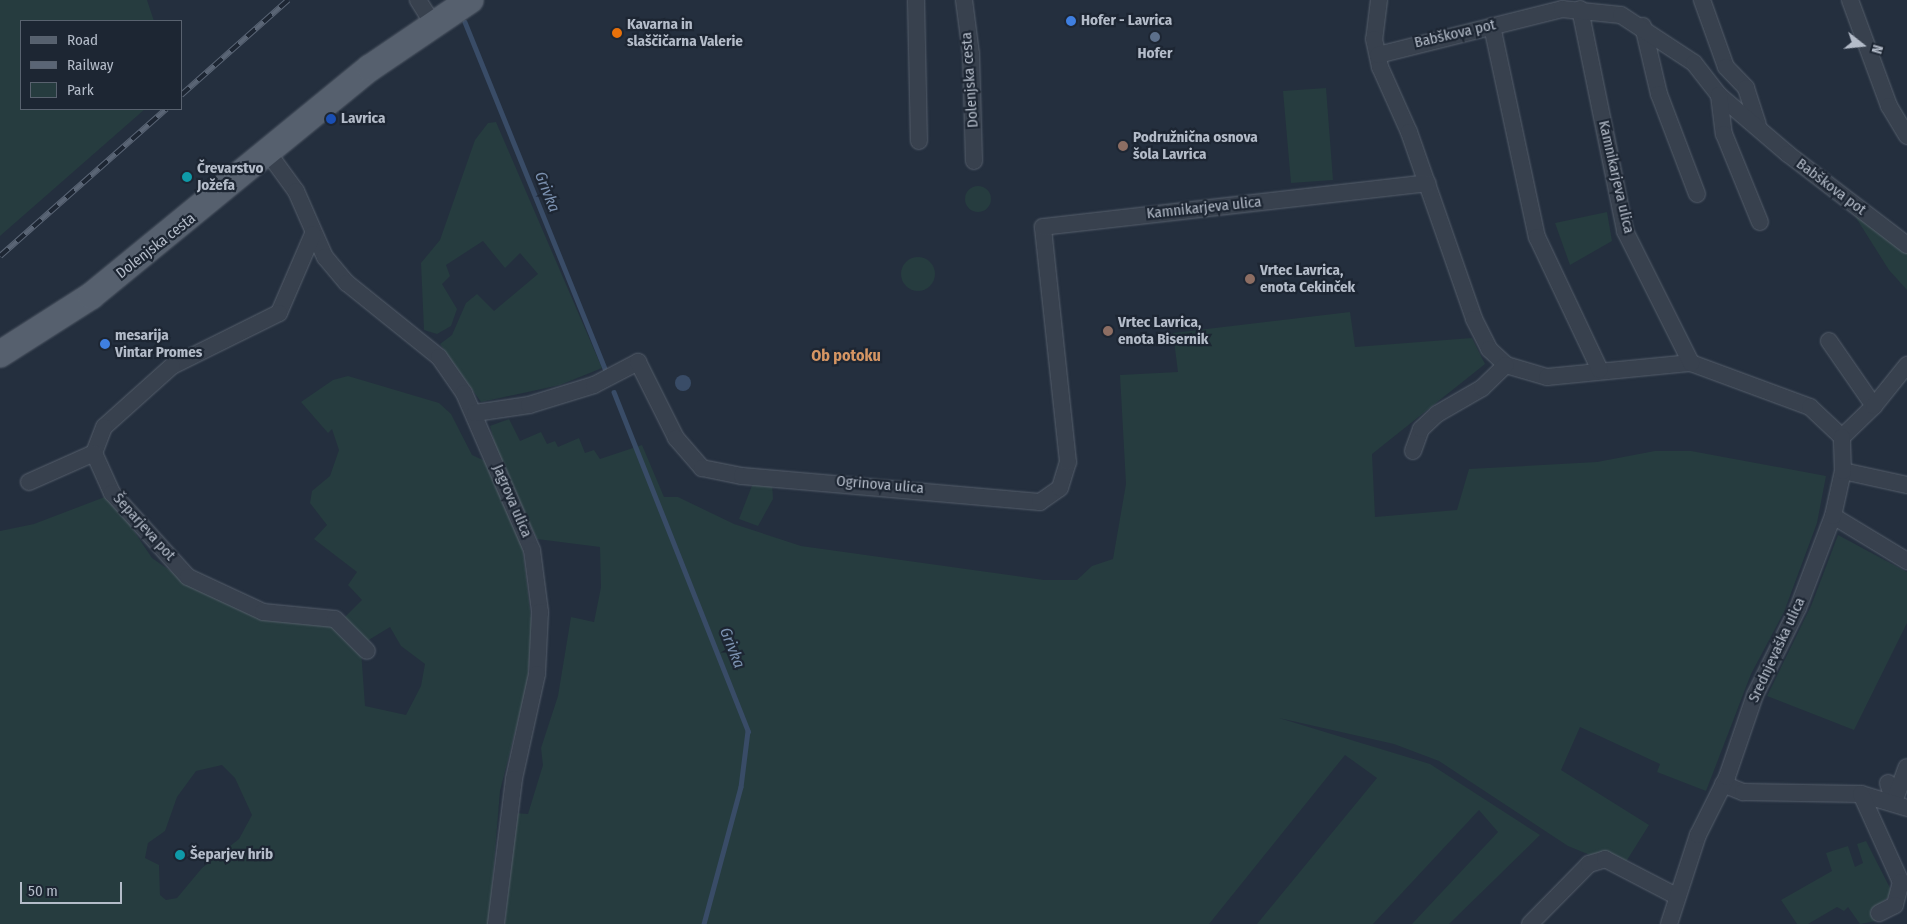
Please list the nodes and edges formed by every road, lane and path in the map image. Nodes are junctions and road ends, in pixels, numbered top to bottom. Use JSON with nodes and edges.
{"nodes":[{"id":1,"x":418,"y":0,"type":"edge"},
{"id":2,"x":470,"y":0,"type":"edge"},
{"id":3,"x":916,"y":0,"type":"edge"},
{"id":4,"x":964,"y":0,"type":"edge"},
{"id":5,"x":1379,"y":0,"type":"edge"},
{"id":6,"x":1702,"y":0,"type":"edge"},
{"id":7,"x":1850,"y":0,"type":"edge"},
{"id":8,"x":1561,"y":4,"type":"edge"},
{"id":9,"x":1580,"y":9,"type":"junction"},
{"id":10,"x":432,"y":22,"type":"junction"},
{"id":11,"x":1492,"y":26,"type":"junction"},
{"id":12,"x":1643,"y":26,"type":"junction"},
{"id":13,"x":1378,"y":55,"type":"junction"},
{"id":14,"x":1719,"y":96,"type":"junction"},
{"id":15,"x":1758,"y":124,"type":"junction"},
{"id":16,"x":1907,"y":136,"type":"edge"},
{"id":17,"x":919,"y":141,"type":"dead end"},
{"id":18,"x":269,"y":154,"type":"junction"},
{"id":19,"x":974,"y":160,"type":"dead end"},
{"id":20,"x":1427,"y":183,"type":"junction"},
{"id":21,"x":1696,"y":194,"type":"dead end"},
{"id":22,"x":1760,"y":222,"type":"dead end"},
{"id":23,"x":1070,"y":225,"type":"joint"},
{"id":24,"x":313,"y":234,"type":"junction"},
{"id":25,"x":1907,"y":244,"type":"edge"},
{"id":26,"x":1829,"y":341,"type":"dead end"},
{"id":27,"x":0,"y":354,"type":"edge"},
{"id":28,"x":1691,"y":364,"type":"junction"},
{"id":29,"x":1506,"y":366,"type":"junction"},
{"id":30,"x":1600,"y":370,"type":"junction"},
{"id":31,"x":1905,"y":372,"type":"edge"},
{"id":32,"x":1874,"y":406,"type":"junction"},
{"id":33,"x":474,"y":413,"type":"junction"},
{"id":34,"x":1842,"y":437,"type":"junction"},
{"id":35,"x":1413,"y":451,"type":"dead end"},
{"id":36,"x":94,"y":453,"type":"junction"},
{"id":37,"x":1843,"y":472,"type":"junction"},
{"id":38,"x":29,"y":482,"type":"dead end"},
{"id":39,"x":1907,"y":485,"type":"edge"},
{"id":40,"x":1833,"y":516,"type":"junction"},
{"id":41,"x":1907,"y":561,"type":"edge"},
{"id":42,"x":367,"y":651,"type":"dead end"},
{"id":43,"x":1907,"y":767,"type":"edge"},
{"id":44,"x":1888,"y":783,"type":"dead end"},
{"id":45,"x":1722,"y":784,"type":"junction"},
{"id":46,"x":1862,"y":794,"type":"junction"},
{"id":47,"x":1900,"y":805,"type":"edge"},
{"id":48,"x":1676,"y":896,"type":"junction"},
{"id":49,"x":1880,"y":913,"type":"dead end"},
{"id":50,"x":496,"y":924,"type":"edge"},
{"id":51,"x":1530,"y":924,"type":"edge"},
{"id":52,"x":1669,"y":924,"type":"edge"}],
"edges":[{"from":1,"to":10,"type":"street"},
{"from":2,"to":10,"type":"main road","name":"Dolenjska cesta"},
{"from":3,"to":17,"type":"street"},
{"from":4,"to":19,"type":"street","name":"Dolenjska cesta"},
{"from":5,"to":13,"type":"street"},
{"from":6,"to":15,"type":"street","name":"Babškova pot"},
{"from":7,"to":16,"type":"street"},
{"from":8,"to":9,"type":"street","name":"Babškova pot"},
{"from":8,"to":11,"type":"street","name":"Babškova pot"},
{"from":9,"to":12,"type":"street","name":"Babškova pot"},
{"from":9,"to":28,"type":"street","name":"Kamnikarjeva ulica"},
{"from":10,"to":18,"type":"main road","name":"Dolenjska cesta"},
{"from":11,"to":13,"type":"street","name":"Babškova pot"},
{"from":11,"to":30,"type":"street"},
{"from":12,"to":14,"type":"street","name":"Babškova pot"},
{"from":12,"to":21,"type":"street"},
{"from":13,"to":20,"type":"street"},
{"from":14,"to":15,"type":"street","name":"Babškova pot"},
{"from":14,"to":22,"type":"street","name":"Babškova pot"},
{"from":15,"to":25,"type":"street","name":"Babškova pot"},
{"from":18,"to":24,"type":"street","name":"Jagrova ulica"},
{"from":18,"to":27,"type":"main road","name":"Dolenjska cesta"},
{"from":20,"to":23,"type":"street","name":"Kamnikarjeva ulica"},
{"from":20,"to":29,"type":"street"},
{"from":23,"to":33,"type":"street","name":"Ogrinova ulica"},
{"from":24,"to":33,"type":"street","name":"Jagrova ulica"},
{"from":24,"to":36,"type":"street"},
{"from":26,"to":32,"type":"street"},
{"from":28,"to":30,"type":"street"},
{"from":28,"to":34,"type":"street"},
{"from":29,"to":30,"type":"street"},
{"from":29,"to":35,"type":"street"},
{"from":31,"to":32,"type":"street"},
{"from":32,"to":34,"type":"street"},
{"from":33,"to":50,"type":"street","name":"Jagrova ulica"},
{"from":34,"to":37,"type":"street","name":"Srednjevaška ulica"},
{"from":36,"to":38,"type":"street"},
{"from":36,"to":42,"type":"street","name":"Šeparjeva pot"},
{"from":37,"to":39,"type":"street"},
{"from":37,"to":40,"type":"street","name":"Srednjevaška ulica"},
{"from":40,"to":41,"type":"street"},
{"from":40,"to":45,"type":"street","name":"Srednjevaška ulica"},
{"from":43,"to":47,"type":"street"},
{"from":44,"to":47,"type":"street"},
{"from":45,"to":46,"type":"street"},
{"from":45,"to":48,"type":"street","name":"Srednjevaška ulica"},
{"from":46,"to":47,"type":"street"},
{"from":46,"to":49,"type":"street"},
{"from":48,"to":51,"type":"street"},
{"from":48,"to":52,"type":"street","name":"Srednjevaška ulica"}]}
